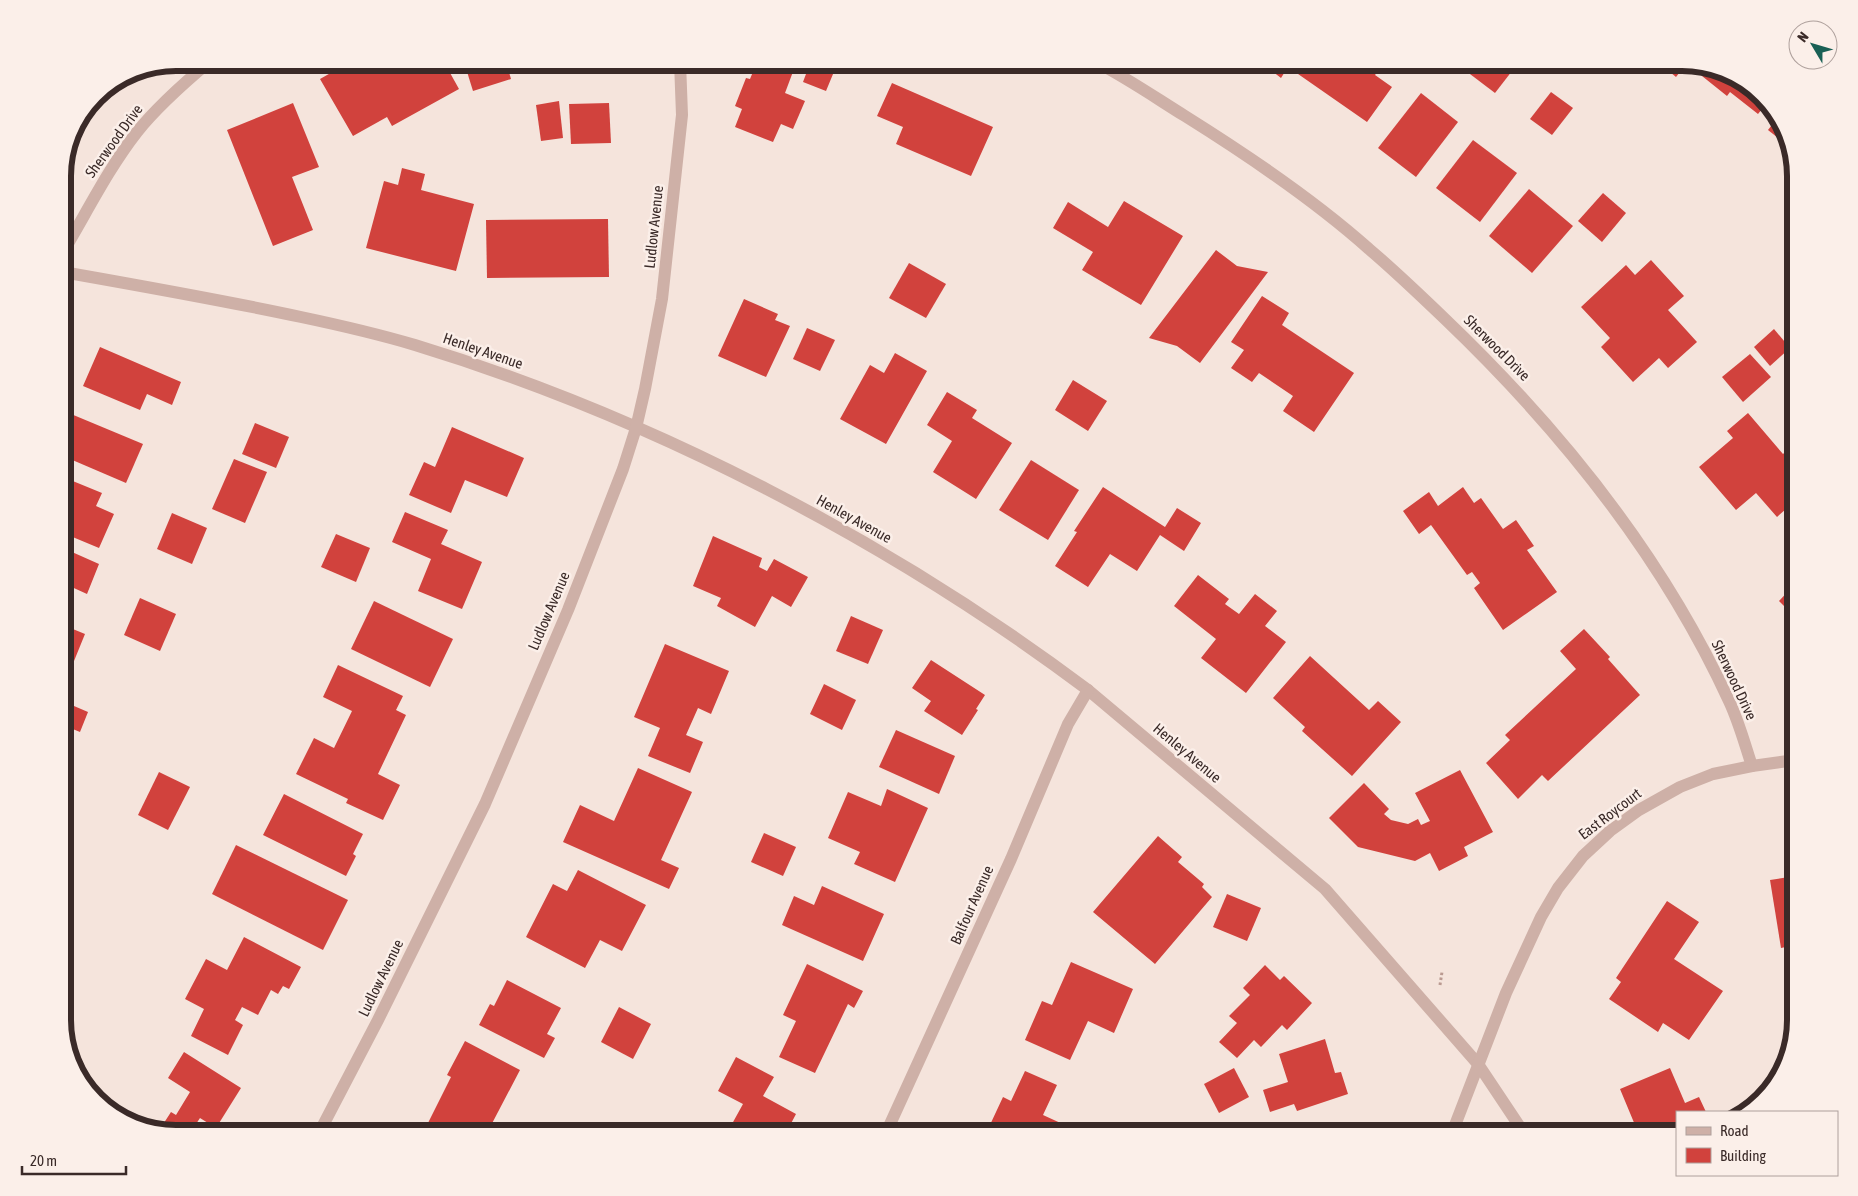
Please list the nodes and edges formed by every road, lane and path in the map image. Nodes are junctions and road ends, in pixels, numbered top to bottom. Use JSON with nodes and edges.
{"nodes":[{"id":1,"x":198,"y":71,"type":"edge"},
{"id":2,"x":680,"y":71,"type":"edge"},
{"id":3,"x":1111,"y":71,"type":"edge"},
{"id":4,"x":71,"y":238,"type":"edge"},
{"id":5,"x":71,"y":273,"type":"edge"},
{"id":6,"x":636,"y":428,"type":"junction"},
{"id":7,"x":1088,"y":690,"type":"junction"},
{"id":8,"x":1787,"y":761,"type":"edge"},
{"id":9,"x":1752,"y":766,"type":"junction"},
{"id":10,"x":1478,"y":1064,"type":"junction"},
{"id":11,"x":324,"y":1125,"type":"edge"},
{"id":12,"x":890,"y":1125,"type":"edge"},
{"id":13,"x":1455,"y":1125,"type":"edge"},
{"id":14,"x":1518,"y":1125,"type":"edge"}],
"edges":[{"from":1,"to":4,"type":"street","name":"Sherwood Drive"},
{"from":2,"to":6,"type":"street","name":"Ludlow Avenue"},
{"from":3,"to":9,"type":"street","name":"Sherwood Drive"},
{"from":5,"to":6,"type":"street","name":"Henley Avenue"},
{"from":6,"to":7,"type":"street","name":"Henley Avenue"},
{"from":6,"to":11,"type":"street","name":"Ludlow Avenue"},
{"from":7,"to":10,"type":"street","name":"Henley Avenue"},
{"from":7,"to":12,"type":"street","name":"Balfour Avenue"},
{"from":8,"to":9,"type":"street","name":"East Roycourt"},
{"from":9,"to":10,"type":"street","name":"East Roycourt"},
{"from":10,"to":13,"type":"street","name":"East Roycourt"},
{"from":10,"to":14,"type":"street","name":"Henley Avenue"}]}
